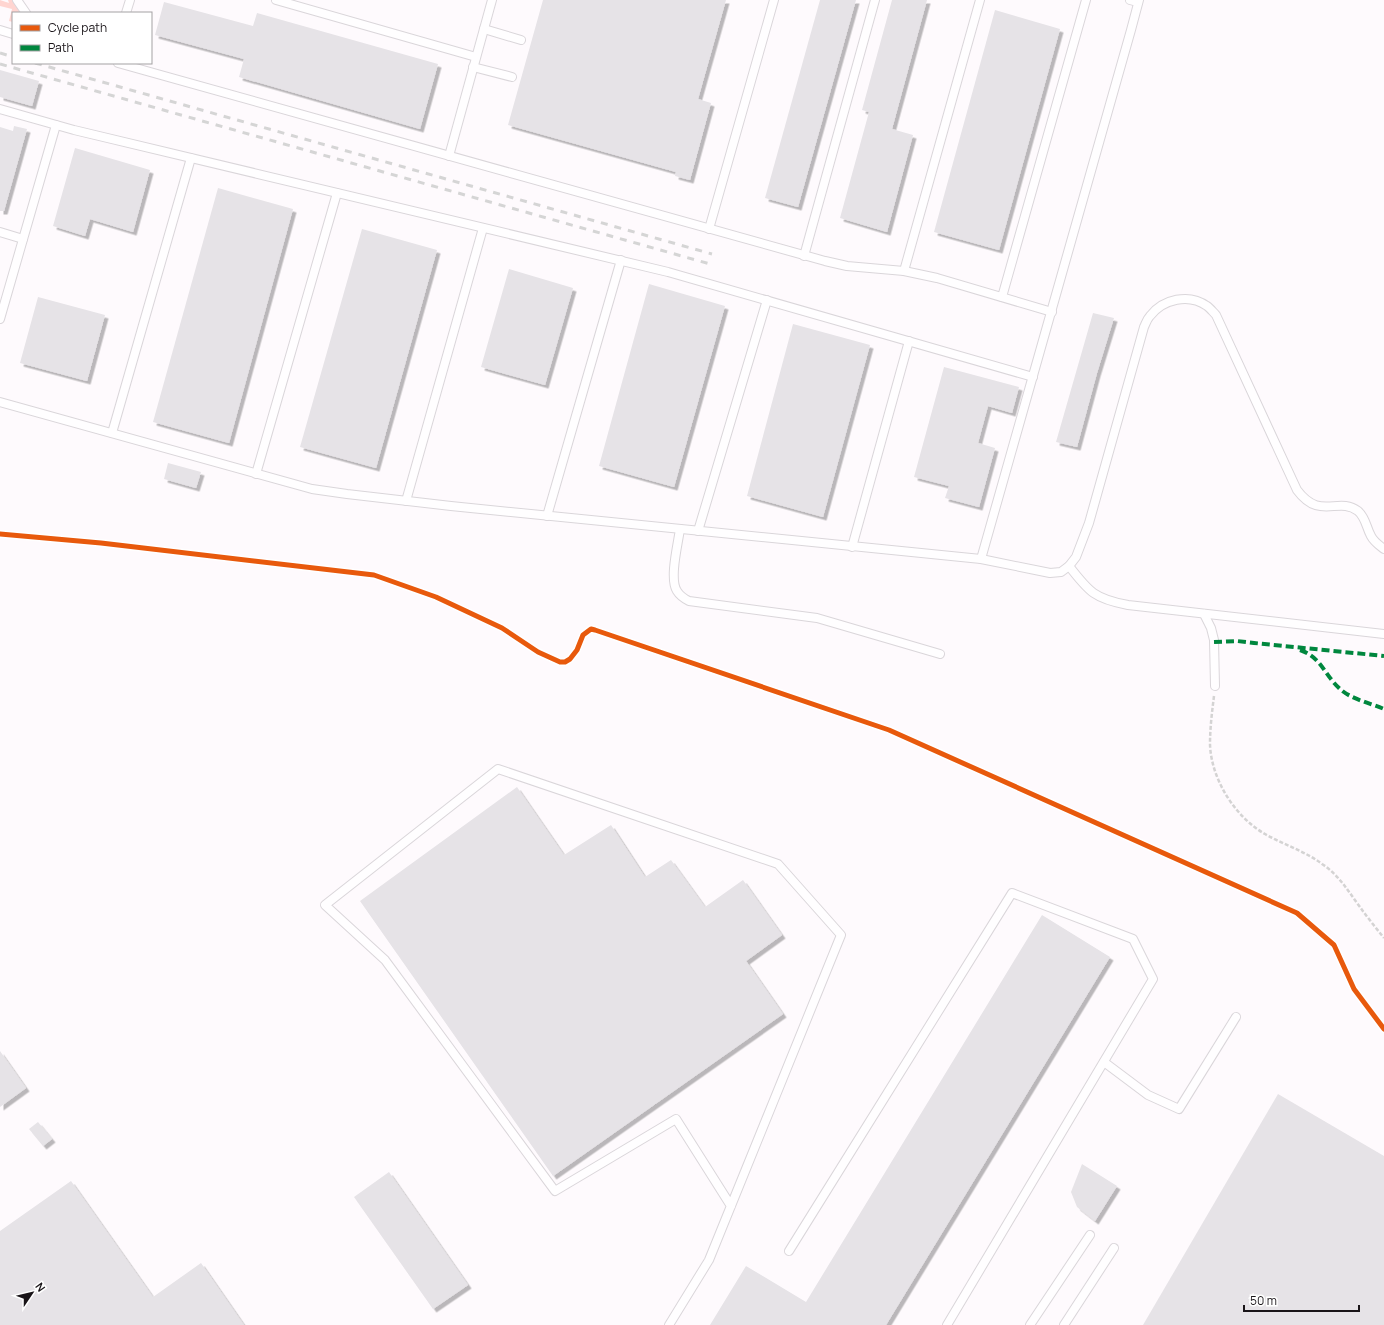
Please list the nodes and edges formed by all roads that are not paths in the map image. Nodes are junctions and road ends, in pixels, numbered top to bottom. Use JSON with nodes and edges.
{"nodes":[{"id":1,"x":17,"y":0,"type":"edge"},
{"id":2,"x":130,"y":0,"type":"edge"},
{"id":3,"x":276,"y":0,"type":"edge"},
{"id":4,"x":492,"y":0,"type":"edge"},
{"id":5,"x":774,"y":0,"type":"edge"},
{"id":6,"x":875,"y":0,"type":"edge"},
{"id":7,"x":980,"y":0,"type":"edge"},
{"id":8,"x":1086,"y":0,"type":"edge"},
{"id":9,"x":1136,"y":1,"type":"edge"},
{"id":10,"x":25,"y":12,"type":"edge"},
{"id":11,"x":126,"y":12,"type":"edge"},
{"id":12,"x":484,"y":29,"type":"junction"},
{"id":13,"x":0,"y":30,"type":"edge"},
{"id":14,"x":12,"y":34,"type":"edge"},
{"id":15,"x":521,"y":40,"type":"dead end"},
{"id":16,"x":476,"y":57,"type":"junction"},
{"id":17,"x":122,"y":64,"type":"edge"},
{"id":18,"x":474,"y":67,"type":"junction"},
{"id":19,"x":512,"y":77,"type":"dead end"},
{"id":20,"x":0,"y":109,"type":"edge"},
{"id":21,"x":56,"y":125,"type":"junction"},
{"id":22,"x":449,"y":156,"type":"junction"},
{"id":23,"x":191,"y":158,"type":"junction"},
{"id":24,"x":337,"y":193,"type":"junction"},
{"id":25,"x":483,"y":228,"type":"junction"},
{"id":26,"x":709,"y":229,"type":"junction"},
{"id":27,"x":0,"y":232,"type":"edge"},
{"id":28,"x":23,"y":239,"type":"junction"},
{"id":29,"x":804,"y":256,"type":"junction"},
{"id":30,"x":621,"y":260,"type":"junction"},
{"id":31,"x":904,"y":271,"type":"junction"},
{"id":32,"x":1002,"y":297,"type":"junction"},
{"id":33,"x":767,"y":300,"type":"junction"},
{"id":34,"x":1052,"y":312,"type":"junction"},
{"id":35,"x":0,"y":319,"type":"edge"},
{"id":36,"x":909,"y":341,"type":"junction"},
{"id":37,"x":1033,"y":377,"type":"junction"},
{"id":38,"x":0,"y":402,"type":"edge"},
{"id":39,"x":112,"y":433,"type":"junction"},
{"id":40,"x":256,"y":474,"type":"junction"},
{"id":41,"x":406,"y":501,"type":"junction"},
{"id":42,"x":547,"y":516,"type":"junction"},
{"id":43,"x":680,"y":529,"type":"junction"},
{"id":44,"x":698,"y":531,"type":"junction"},
{"id":45,"x":852,"y":547,"type":"junction"},
{"id":46,"x":1384,"y":549,"type":"edge"},
{"id":47,"x":981,"y":560,"type":"junction"},
{"id":48,"x":1069,"y":566,"type":"junction"},
{"id":49,"x":1204,"y":614,"type":"junction"},
{"id":50,"x":1384,"y":634,"type":"edge"},
{"id":51,"x":940,"y":654,"type":"dead end"},
{"id":52,"x":1215,"y":686,"type":"road end"},
{"id":53,"x":1236,"y":1017,"type":"dead end"},
{"id":54,"x":1104,"y":1062,"type":"junction"},
{"id":55,"x":731,"y":1206,"type":"junction"},
{"id":56,"x":1090,"y":1235,"type":"dead end"},
{"id":57,"x":1114,"y":1248,"type":"dead end"},
{"id":58,"x":789,"y":1251,"type":"dead end"},
{"id":59,"x":669,"y":1325,"type":"edge"},
{"id":60,"x":947,"y":1325,"type":"edge"},
{"id":61,"x":1030,"y":1325,"type":"edge"},
{"id":62,"x":1064,"y":1325,"type":"edge"}],
"edges":[{"from":1,"to":10,"type":"lane"},
{"from":2,"to":11,"type":"lane"},
{"from":3,"to":16,"type":"lane"},
{"from":4,"to":12,"type":"lane"},
{"from":5,"to":26,"type":"lane"},
{"from":6,"to":29,"type":"lane"},
{"from":7,"to":31,"type":"lane"},
{"from":8,"to":32,"type":"lane"},
{"from":9,"to":34,"type":"lane"},
{"from":12,"to":15,"type":"lane"},
{"from":12,"to":16,"type":"lane"},
{"from":13,"to":14,"type":"lane"},
{"from":16,"to":18,"type":"lane"},
{"from":17,"to":22,"type":"lane"},
{"from":18,"to":19,"type":"lane"},
{"from":18,"to":22,"type":"lane"},
{"from":20,"to":21,"type":"lane"},
{"from":21,"to":23,"type":"lane"},
{"from":21,"to":28,"type":"lane"},
{"from":22,"to":26,"type":"lane"},
{"from":23,"to":24,"type":"lane"},
{"from":23,"to":39,"type":"lane"},
{"from":24,"to":25,"type":"lane"},
{"from":24,"to":40,"type":"lane"},
{"from":25,"to":30,"type":"lane"},
{"from":25,"to":41,"type":"lane"},
{"from":26,"to":29,"type":"lane"},
{"from":27,"to":28,"type":"lane"},
{"from":28,"to":35,"type":"lane"},
{"from":29,"to":31,"type":"lane"},
{"from":30,"to":33,"type":"lane"},
{"from":30,"to":42,"type":"lane"},
{"from":31,"to":32,"type":"lane"},
{"from":32,"to":34,"type":"lane"},
{"from":33,"to":36,"type":"lane"},
{"from":33,"to":44,"type":"lane"},
{"from":34,"to":37,"type":"lane"},
{"from":36,"to":37,"type":"lane"},
{"from":36,"to":45,"type":"lane"},
{"from":37,"to":47,"type":"lane"},
{"from":38,"to":39,"type":"lane"},
{"from":39,"to":40,"type":"lane"},
{"from":40,"to":41,"type":"lane"},
{"from":41,"to":42,"type":"lane"},
{"from":42,"to":43,"type":"lane"},
{"from":43,"to":44,"type":"lane"},
{"from":43,"to":51,"type":"lane"},
{"from":44,"to":45,"type":"lane"},
{"from":45,"to":47,"type":"lane"},
{"from":46,"to":48,"type":"lane"},
{"from":47,"to":48,"type":"lane"},
{"from":48,"to":49,"type":"lane"},
{"from":49,"to":50,"type":"lane"},
{"from":49,"to":52,"type":"lane"},
{"from":53,"to":54,"type":"lane"},
{"from":54,"to":58,"type":"lane"},
{"from":54,"to":60,"type":"lane"},
{"from":55,"to":55,"type":"lane"},
{"from":55,"to":59,"type":"lane"},
{"from":56,"to":61,"type":"lane"},
{"from":57,"to":62,"type":"lane"}]}
